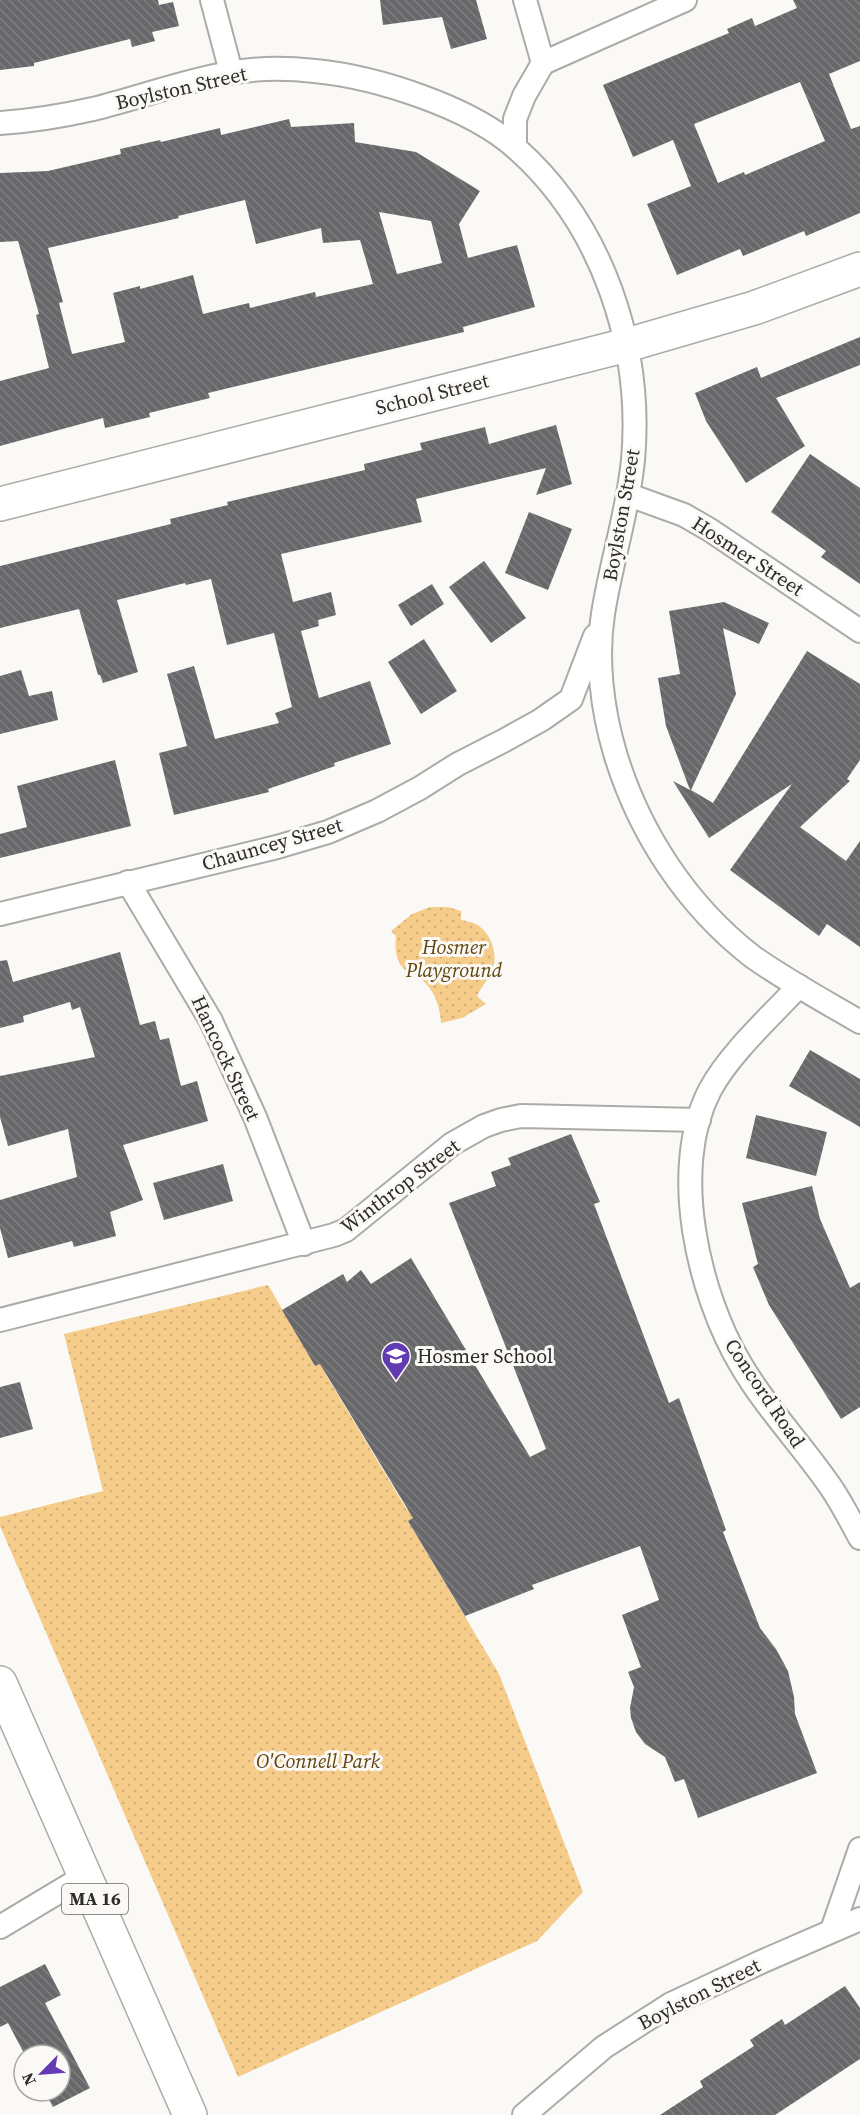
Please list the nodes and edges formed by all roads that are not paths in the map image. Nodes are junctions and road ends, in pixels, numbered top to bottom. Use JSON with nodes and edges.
{"nodes":[{"id":1,"x":212,"y":0,"type":"edge"},
{"id":2,"x":525,"y":0,"type":"edge"},
{"id":3,"x":685,"y":0,"type":"edge"},
{"id":4,"x":543,"y":63,"type":"junction"},
{"id":5,"x":231,"y":72,"type":"junction"},
{"id":6,"x":0,"y":123,"type":"edge"},
{"id":7,"x":515,"y":147,"type":"junction"},
{"id":8,"x":860,"y":269,"type":"edge"},
{"id":9,"x":627,"y":345,"type":"junction"},
{"id":10,"x":629,"y":495,"type":"junction"},
{"id":11,"x":0,"y":504,"type":"edge"},
{"id":12,"x":603,"y":615,"type":"junction"},
{"id":13,"x":860,"y":631,"type":"edge"},
{"id":14,"x":128,"y":882,"type":"junction"},
{"id":15,"x":0,"y":914,"type":"edge"},
{"id":16,"x":799,"y":986,"type":"junction"},
{"id":17,"x":860,"y":1022,"type":"edge"},
{"id":18,"x":699,"y":1120,"type":"junction"},
{"id":19,"x":304,"y":1244,"type":"junction"},
{"id":20,"x":0,"y":1320,"type":"edge"},
{"id":21,"x":860,"y":1538,"type":"edge"},
{"id":22,"x":0,"y":1683,"type":"edge"},
{"id":23,"x":860,"y":1849,"type":"edge"},
{"id":24,"x":85,"y":1876,"type":"junction"},
{"id":25,"x":860,"y":1919,"type":"edge"},
{"id":26,"x":0,"y":1927,"type":"edge"},
{"id":27,"x":832,"y":1930,"type":"junction"},
{"id":28,"x":190,"y":2115,"type":"edge"},
{"id":29,"x":524,"y":2115,"type":"edge"}],
"edges":[{"from":1,"to":5,"type":"street"},
{"from":2,"to":4,"type":"street"},
{"from":3,"to":4,"type":"street"},
{"from":4,"to":7,"type":"street"},
{"from":5,"to":6,"type":"street","name":"Boylston Street"},
{"from":5,"to":7,"type":"street","name":"Boylston Street"},
{"from":7,"to":9,"type":"street","name":"Boylston Street"},
{"from":8,"to":9,"type":"street","name":"School Street"},
{"from":9,"to":10,"type":"street","name":"Boylston Street"},
{"from":9,"to":11,"type":"street","name":"School Street"},
{"from":10,"to":12,"type":"street","name":"Boylston Street"},
{"from":10,"to":13,"type":"street","name":"Hosmer Street"},
{"from":12,"to":14,"type":"street","name":"Chauncey Street"},
{"from":12,"to":16,"type":"street","name":"Boylston Street"},
{"from":14,"to":15,"type":"street","name":"Chauncey Street"},
{"from":14,"to":19,"type":"street","name":"Hancock Street"},
{"from":16,"to":17,"type":"street","name":"Boylston Street"},
{"from":16,"to":18,"type":"street","name":"Concord Road"},
{"from":18,"to":19,"type":"street","name":"Winthrop Street"},
{"from":18,"to":21,"type":"street","name":"Concord Road"},
{"from":19,"to":20,"type":"street","name":"Winthrop Street"},
{"from":22,"to":24,"type":"street","number":"MA 16"},
{"from":23,"to":27,"type":"street"},
{"from":24,"to":26,"type":"street"},
{"from":24,"to":28,"type":"street","number":"MA 16"},
{"from":25,"to":27,"type":"street","name":"Boylston Street"},
{"from":27,"to":29,"type":"street","name":"Boylston Street"}]}
